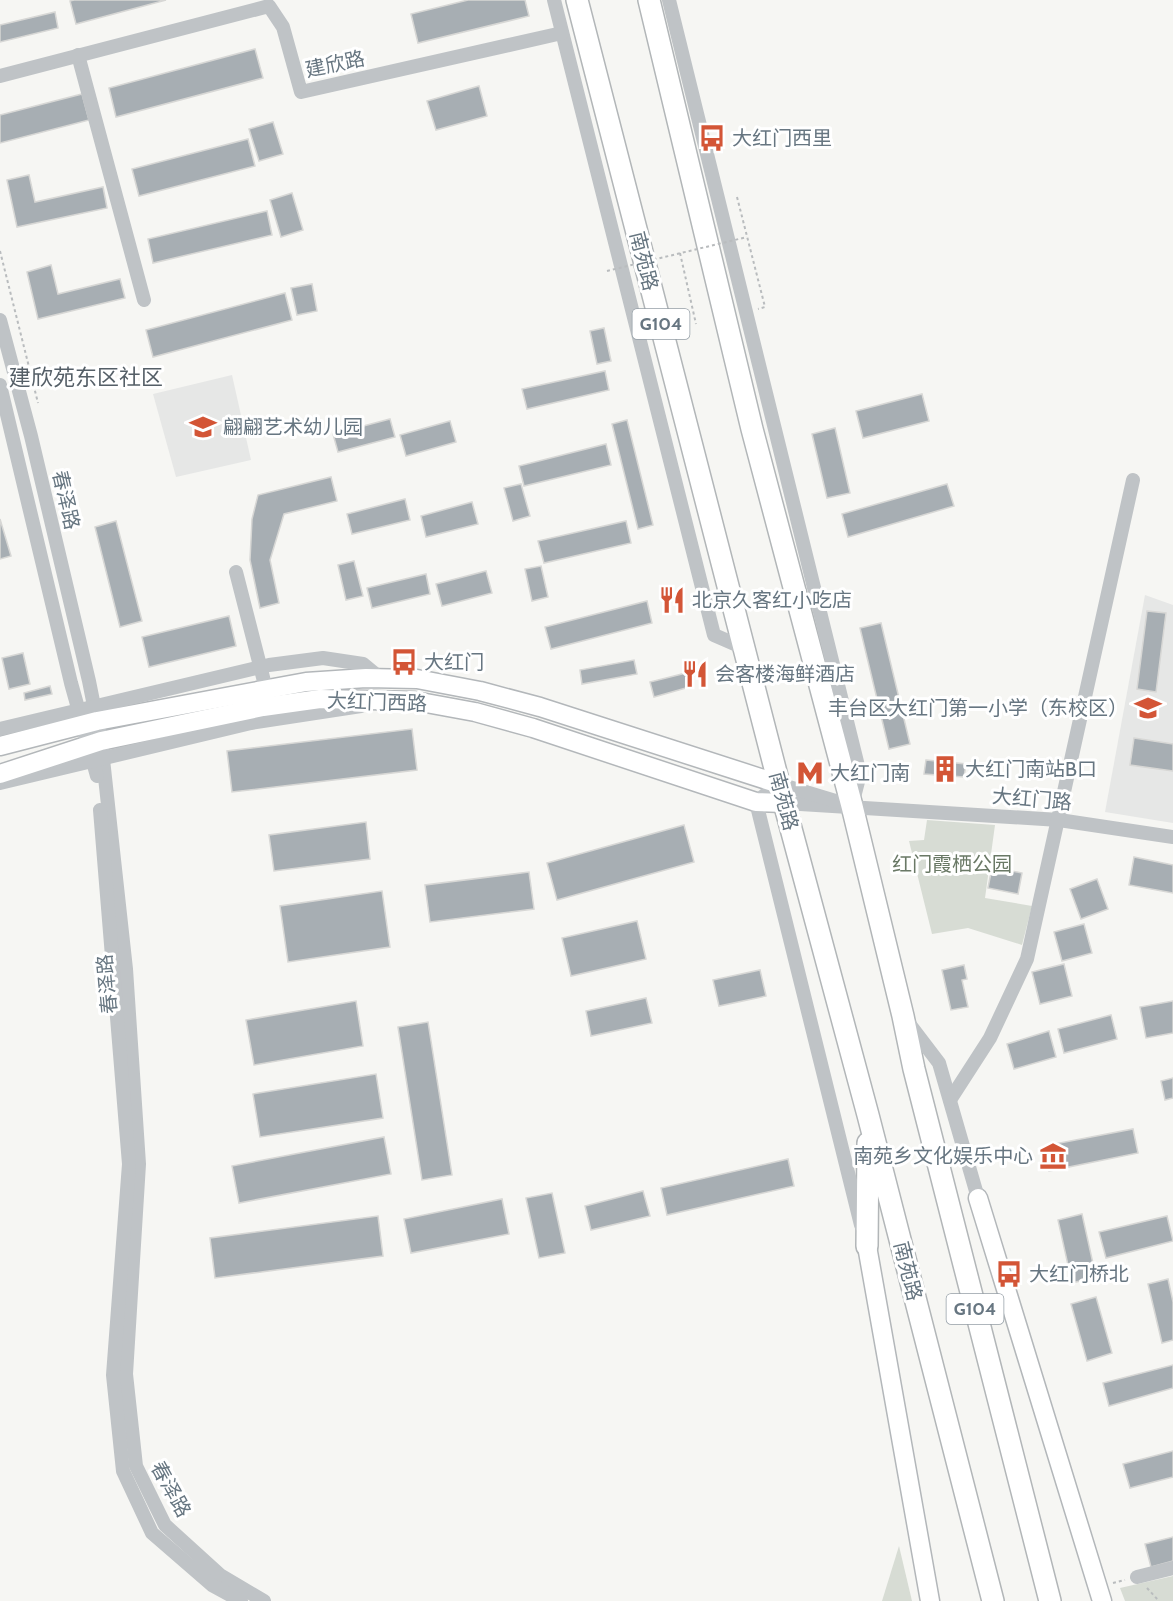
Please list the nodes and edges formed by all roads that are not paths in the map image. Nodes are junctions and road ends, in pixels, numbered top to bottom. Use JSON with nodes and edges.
{"nodes":[{"id":1,"x":554,"y":0,"type":"edge"},
{"id":2,"x":577,"y":0,"type":"edge"},
{"id":3,"x":649,"y":0,"type":"edge"},
{"id":4,"x":669,"y":0,"type":"edge"},
{"id":5,"x":562,"y":33,"type":"junction"},
{"id":6,"x":78,"y":56,"type":"junction"},
{"id":7,"x":0,"y":76,"type":"edge"},
{"id":8,"x":144,"y":300,"type":"dead end"},
{"id":9,"x":0,"y":320,"type":"edge"},
{"id":10,"x":755,"y":353,"type":"junction"},
{"id":11,"x":0,"y":385,"type":"edge"},
{"id":12,"x":752,"y":429,"type":"junction"},
{"id":13,"x":1133,"y":480,"type":"dead end"},
{"id":14,"x":236,"y":572,"type":"dead end"},
{"id":15,"x":744,"y":648,"type":"junction"},
{"id":16,"x":259,"y":667,"type":"junction"},
{"id":17,"x":380,"y":678,"type":"junction"},
{"id":18,"x":266,"y":689,"type":"junction"},
{"id":19,"x":88,"y":716,"type":"junction"},
{"id":20,"x":0,"y":729,"type":"edge"},
{"id":21,"x":0,"y":746,"type":"edge"},
{"id":22,"x":97,"y":751,"type":"junction"},
{"id":23,"x":0,"y":774,"type":"edge"},
{"id":24,"x":0,"y":783,"type":"edge"},
{"id":25,"x":781,"y":793,"type":"junction"},
{"id":26,"x":756,"y":802,"type":"junction"},
{"id":27,"x":852,"y":806,"type":"junction"},
{"id":28,"x":1059,"y":820,"type":"junction"},
{"id":29,"x":1173,"y":837,"type":"edge"},
{"id":30,"x":903,"y":1016,"type":"junction"},
{"id":31,"x":950,"y":1100,"type":"junction"},
{"id":32,"x":868,"y":1115,"type":"junction"},
{"id":33,"x":978,"y":1198,"type":"joint"},
{"id":34,"x":867,"y":1246,"type":"junction"},
{"id":35,"x":1173,"y":1568,"type":"edge"},
{"id":36,"x":1137,"y":1577,"type":"dead end"},
{"id":37,"x":241,"y":1601,"type":"edge"},
{"id":38,"x":264,"y":1601,"type":"edge"},
{"id":39,"x":930,"y":1601,"type":"edge"},
{"id":40,"x":993,"y":1601,"type":"edge"},
{"id":41,"x":1050,"y":1601,"type":"edge"},
{"id":42,"x":1102,"y":1601,"type":"edge"}],
"edges":[{"from":1,"to":5,"type":"street"},
{"from":2,"to":15,"type":"highway","name":"南苑路","number":"G104"},
{"from":3,"to":12,"type":"highway","number":"G104"},
{"from":4,"to":10,"type":"street"},
{"from":5,"to":6,"type":"street","name":"建欣路"},
{"from":5,"to":15,"type":"street"},
{"from":6,"to":7,"type":"street","name":"建欣路"},
{"from":6,"to":8,"type":"street"},
{"from":9,"to":19,"type":"street","name":"春泽路"},
{"from":10,"to":12,"type":"street"},
{"from":10,"to":27,"type":"street"},
{"from":11,"to":19,"type":"street","name":"春泽路"},
{"from":12,"to":27,"type":"highway","number":"G104"},
{"from":13,"to":28,"type":"street"},
{"from":14,"to":16,"type":"street"},
{"from":15,"to":25,"type":"highway","name":"南苑路","number":"G104"},
{"from":16,"to":17,"type":"street"},
{"from":16,"to":18,"type":"street"},
{"from":16,"to":19,"type":"street"},
{"from":17,"to":18,"type":"main road","name":"大红门西路"},
{"from":17,"to":25,"type":"main road","name":"大红门西路"},
{"from":18,"to":19,"type":"main road","name":"大红门西路"},
{"from":19,"to":20,"type":"street"},
{"from":19,"to":21,"type":"main road","name":"大红门西路"},
{"from":19,"to":22,"type":"street","name":"春泽路"},
{"from":22,"to":23,"type":"main road","name":"大红门西路"},
{"from":22,"to":24,"type":"street"},
{"from":22,"to":26,"type":"main road","name":"大红门西路"},
{"from":22,"to":37,"type":"street","name":"春泽路"},
{"from":22,"to":38,"type":"street","name":"春泽路"},
{"from":25,"to":26,"type":"main road","name":"大红门西路"},
{"from":25,"to":27,"type":"street"},
{"from":25,"to":27,"type":"street"},
{"from":25,"to":32,"type":"highway","name":"南苑路","number":"G104"},
{"from":26,"to":34,"type":"street"},
{"from":27,"to":28,"type":"street","name":"大红门路"},
{"from":27,"to":30,"type":"highway","number":"G104"},
{"from":28,"to":29,"type":"street","name":"大红门路"},
{"from":28,"to":31,"type":"street"},
{"from":30,"to":31,"type":"street"},
{"from":30,"to":41,"type":"highway","number":"G104"},
{"from":31,"to":33,"type":"street"},
{"from":32,"to":34,"type":"highway"},
{"from":32,"to":40,"type":"highway","name":"南苑路","number":"G104"},
{"from":33,"to":42,"type":"main road"},
{"from":34,"to":39,"type":"main road"},
{"from":35,"to":36,"type":"street"}]}
